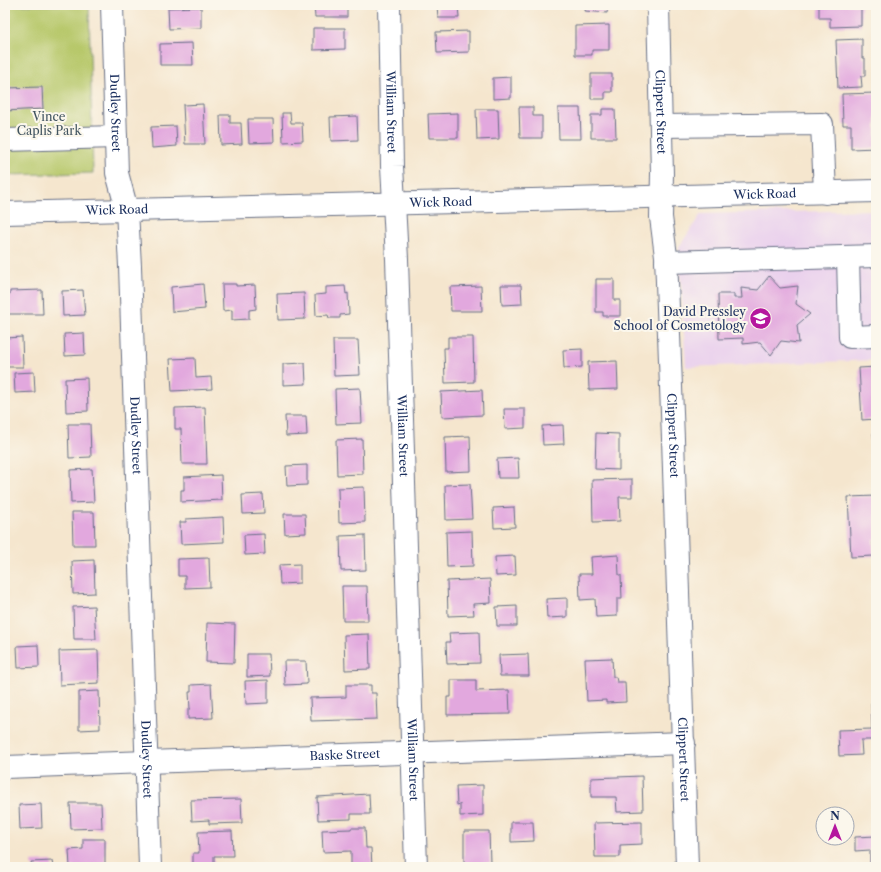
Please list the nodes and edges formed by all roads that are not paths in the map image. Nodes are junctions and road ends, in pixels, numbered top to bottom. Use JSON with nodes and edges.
{"nodes":[{"id":1,"x":112,"y":5,"type":"edge"},
{"id":2,"x":389,"y":5,"type":"edge"},
{"id":3,"x":658,"y":5,"type":"edge"},
{"id":4,"x":661,"y":126,"type":"junction"},
{"id":5,"x":116,"y":137,"type":"junction"},
{"id":6,"x":5,"y":140,"type":"edge"},
{"id":7,"x":876,"y":191,"type":"edge"},
{"id":8,"x":825,"y":193,"type":"junction"},
{"id":9,"x":661,"y":198,"type":"junction"},
{"id":10,"x":395,"y":203,"type":"junction"},
{"id":11,"x":127,"y":210,"type":"junction"},
{"id":12,"x":5,"y":213,"type":"edge"},
{"id":13,"x":876,"y":256,"type":"edge"},
{"id":14,"x":848,"y":257,"type":"junction"},
{"id":15,"x":666,"y":262,"type":"junction"},
{"id":16,"x":876,"y":336,"type":"edge"},
{"id":17,"x":684,"y":743,"type":"junction"},
{"id":18,"x":413,"y":752,"type":"junction"},
{"id":19,"x":146,"y":762,"type":"junction"},
{"id":20,"x":5,"y":767,"type":"edge"},
{"id":21,"x":150,"y":867,"type":"edge"},
{"id":22,"x":416,"y":867,"type":"edge"},
{"id":23,"x":687,"y":867,"type":"edge"}],
"edges":[{"from":1,"to":5,"type":"street","name":"Dudley Street"},
{"from":2,"to":10,"type":"street","name":"William Street"},
{"from":3,"to":4,"type":"street","name":"Clippert Street"},
{"from":4,"to":8,"type":"street"},
{"from":4,"to":9,"type":"street","name":"Clippert Street"},
{"from":5,"to":6,"type":"street"},
{"from":5,"to":11,"type":"street","name":"Dudley Street"},
{"from":7,"to":8,"type":"street","name":"Wick Road"},
{"from":8,"to":9,"type":"street","name":"Wick Road"},
{"from":9,"to":10,"type":"street","name":"Wick Road"},
{"from":9,"to":15,"type":"street","name":"Clippert Street"},
{"from":10,"to":11,"type":"street","name":"Wick Road"},
{"from":10,"to":18,"type":"street","name":"William Street"},
{"from":11,"to":12,"type":"street","name":"Wick Road"},
{"from":11,"to":19,"type":"street","name":"Dudley Street"},
{"from":13,"to":14,"type":"street"},
{"from":14,"to":15,"type":"street"},
{"from":14,"to":16,"type":"street"},
{"from":15,"to":17,"type":"street","name":"Clippert Street"},
{"from":17,"to":18,"type":"street","name":"Baske Street"},
{"from":17,"to":23,"type":"street","name":"Clippert Street"},
{"from":18,"to":19,"type":"street","name":"Baske Street"},
{"from":18,"to":22,"type":"street","name":"William Street"},
{"from":19,"to":20,"type":"street","name":"Baske Street"},
{"from":19,"to":21,"type":"street","name":"Dudley Street"}]}
